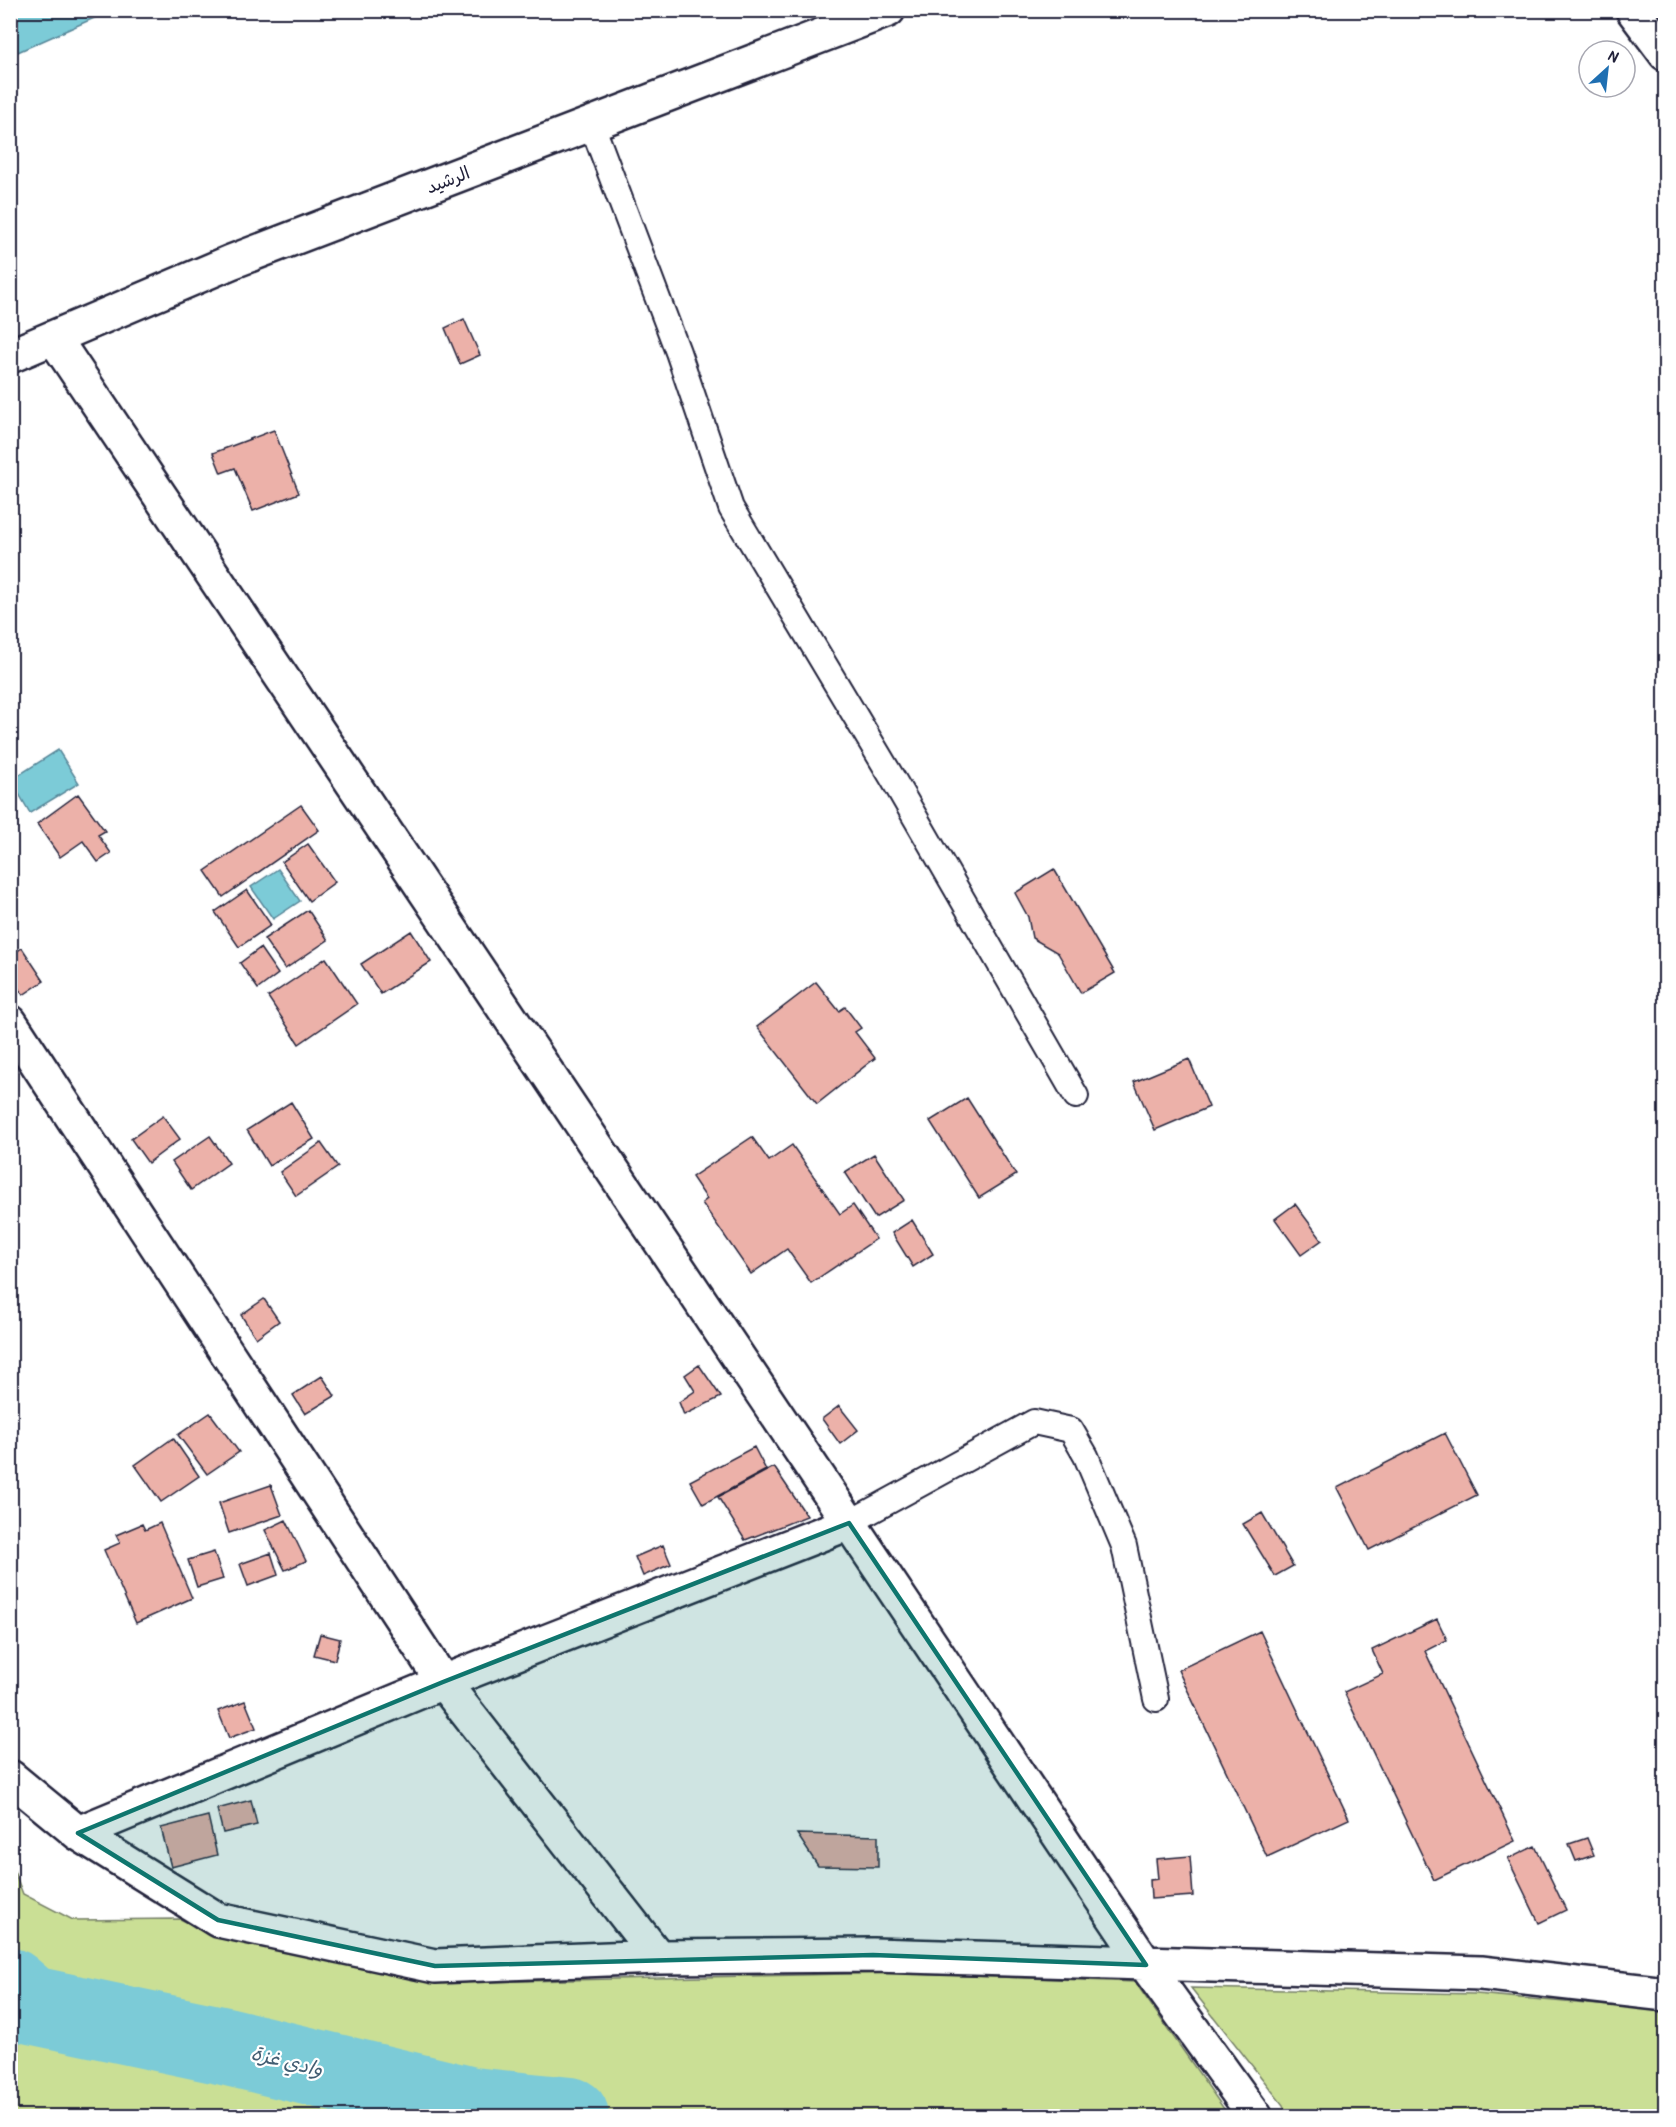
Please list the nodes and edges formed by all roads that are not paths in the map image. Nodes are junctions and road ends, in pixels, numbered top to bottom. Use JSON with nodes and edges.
{"nodes":[{"id":1,"x":888,"y":10,"type":"edge"},
{"id":2,"x":1633,"y":10,"type":"edge"},
{"id":3,"x":1665,"y":54,"type":"edge"},
{"id":4,"x":592,"y":125,"type":"junction"},
{"id":5,"x":54,"y":338,"type":"junction"},
{"id":6,"x":10,"y":356,"type":"edge"},
{"id":7,"x":10,"y":1022,"type":"edge"},
{"id":8,"x":1076,"y":1096,"type":"dead end"},
{"id":9,"x":849,"y":1523,"type":"junction"},
{"id":10,"x":443,"y":1682,"type":"junction"},
{"id":11,"x":1156,"y":1699,"type":"dead end"},
{"id":12,"x":10,"y":1777,"type":"edge"},
{"id":13,"x":78,"y":1833,"type":"junction"},
{"id":14,"x":658,"y":1957,"type":"junction"},
{"id":15,"x":1146,"y":1965,"type":"junction"},
{"id":16,"x":1665,"y":1994,"type":"edge"},
{"id":17,"x":1255,"y":2116,"type":"edge"}],
"edges":[{"from":1,"to":4,"type":"street","name":"الرشيد"},
{"from":2,"to":3,"type":"street"},
{"from":4,"to":5,"type":"street","name":"الرشيد"},
{"from":4,"to":8,"type":"lane"},
{"from":5,"to":6,"type":"street","name":"الرشيد"},
{"from":5,"to":9,"type":"street"},
{"from":7,"to":10,"type":"street"},
{"from":9,"to":10,"type":"street"},
{"from":9,"to":11,"type":"lane"},
{"from":9,"to":15,"type":"street"},
{"from":10,"to":13,"type":"street"},
{"from":10,"to":14,"type":"street"},
{"from":12,"to":13,"type":"street"},
{"from":13,"to":14,"type":"street"},
{"from":14,"to":15,"type":"street"},
{"from":15,"to":16,"type":"street"},
{"from":15,"to":17,"type":"street"}]}
